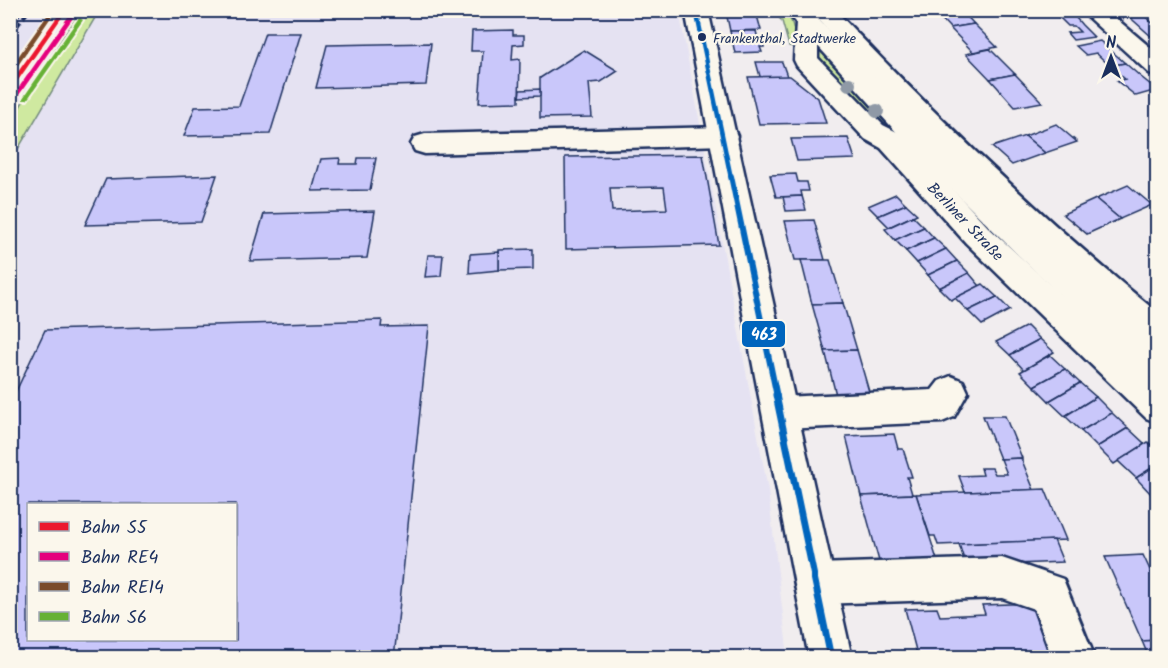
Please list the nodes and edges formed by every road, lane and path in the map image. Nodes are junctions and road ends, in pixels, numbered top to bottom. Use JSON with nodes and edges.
{"nodes":[{"id":1,"x":696,"y":10,"type":"edge"},
{"id":2,"x":1091,"y":10,"type":"edge"},
{"id":3,"x":807,"y":13,"type":"edge"},
{"id":4,"x":1158,"y":67,"type":"edge"},
{"id":5,"x":724,"y":136,"type":"junction"},
{"id":6,"x":425,"y":144,"type":"dead end"},
{"id":7,"x":1158,"y":333,"type":"edge"},
{"id":8,"x":1158,"y":365,"type":"edge"},
{"id":9,"x":951,"y":392,"type":"dead end"},
{"id":10,"x":1158,"y":407,"type":"edge"},
{"id":11,"x":782,"y":413,"type":"junction"},
{"id":12,"x":817,"y":584,"type":"junction"},
{"id":13,"x":831,"y":657,"type":"edge"},
{"id":14,"x":1074,"y":657,"type":"edge"}],
"edges":[{"from":1,"to":5,"type":"main road"},
{"from":2,"to":4,"type":"main road"},
{"from":3,"to":7,"type":"main road"},
{"from":3,"to":8,"type":"main road","name":"Berliner Straße"},
{"from":3,"to":10,"type":"main road","name":"Berliner Straße"},
{"from":5,"to":6,"type":"main road"},
{"from":5,"to":11,"type":"main road"},
{"from":9,"to":11,"type":"main road"},
{"from":11,"to":12,"type":"main road"},
{"from":12,"to":13,"type":"main road"},
{"from":12,"to":14,"type":"main road"}]}
